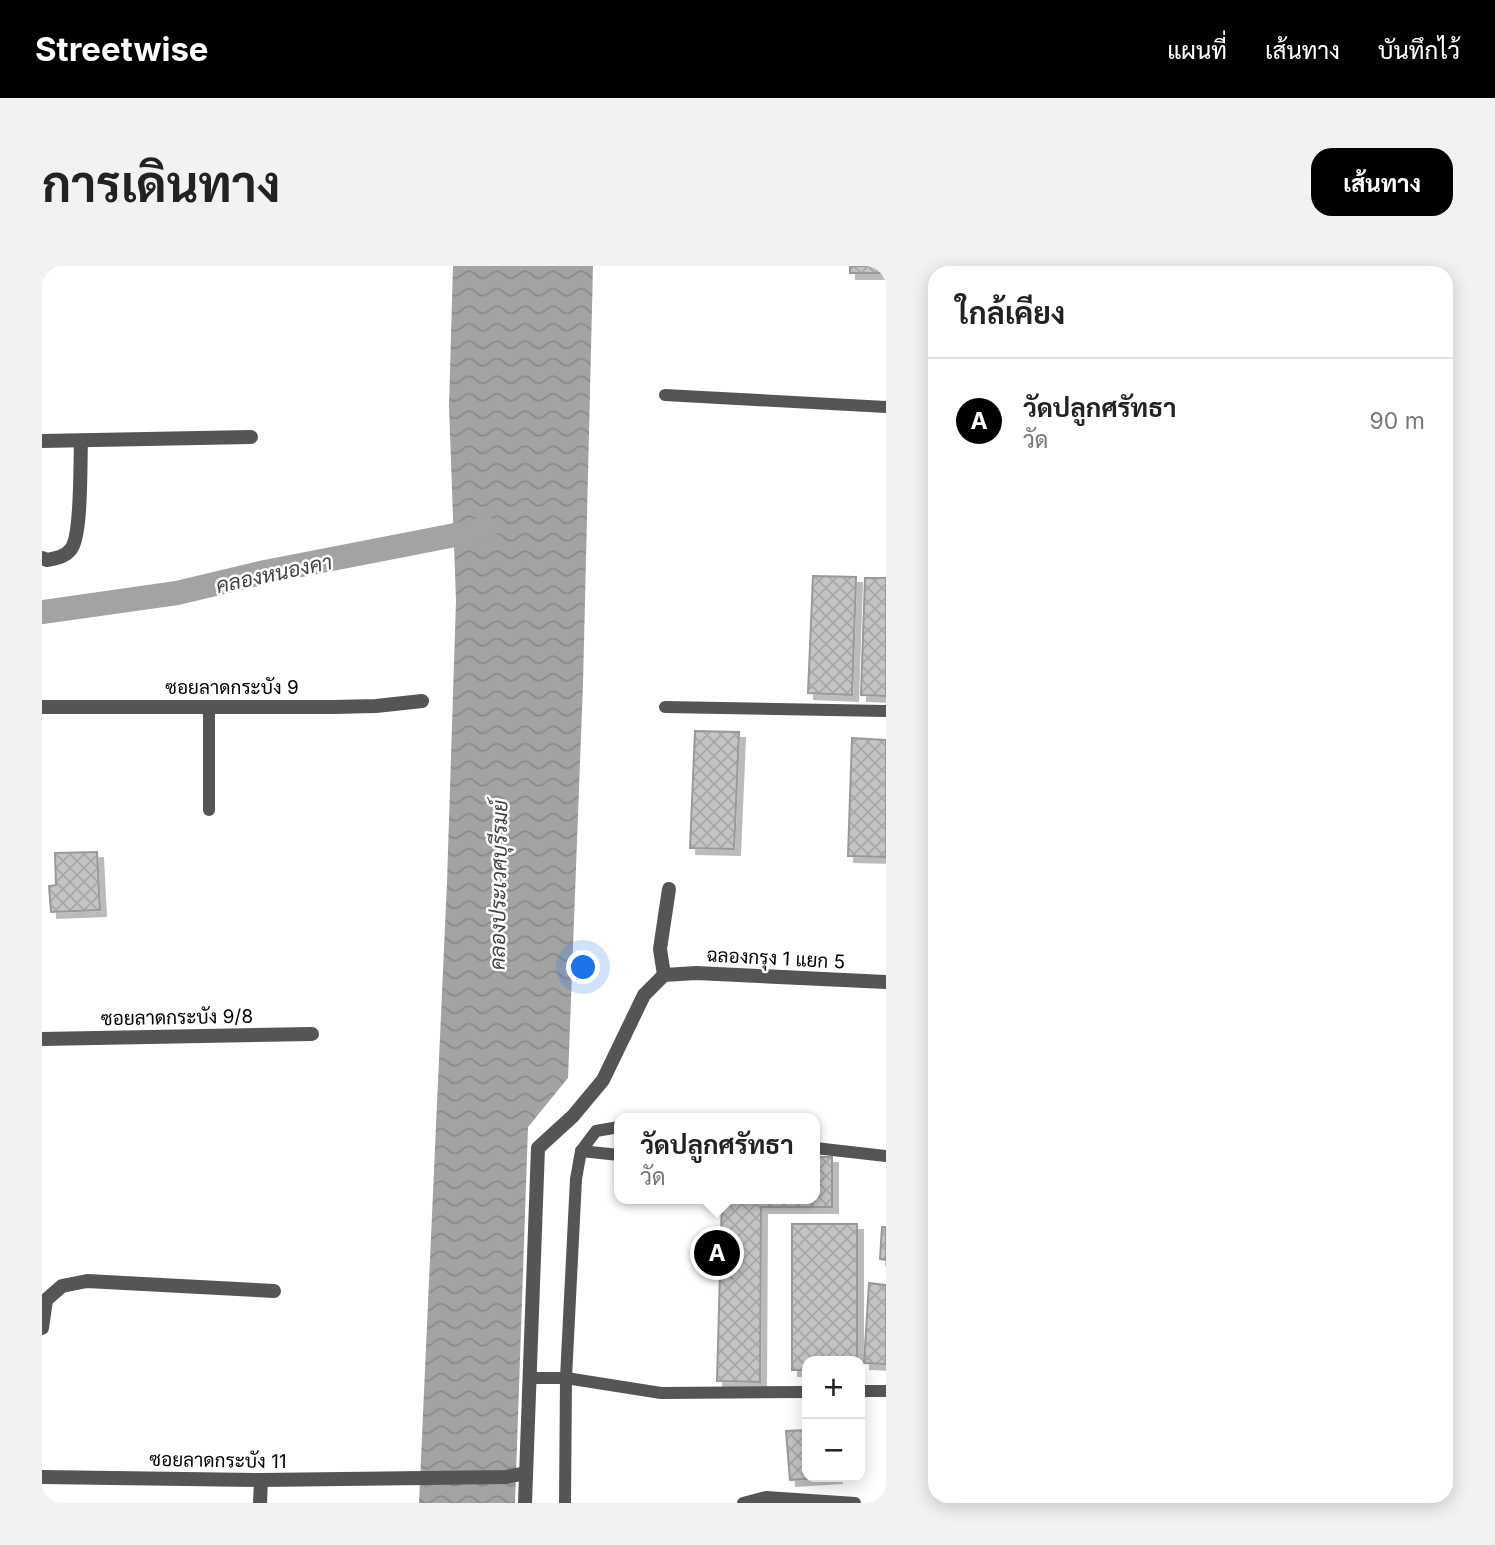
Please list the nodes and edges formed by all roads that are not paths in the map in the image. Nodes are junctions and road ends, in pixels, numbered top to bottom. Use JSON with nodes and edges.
{"nodes":[{"id":1,"x":665,"y":396,"type":"dead end"},
{"id":2,"x":886,"y":407,"type":"edge"},
{"id":3,"x":251,"y":437,"type":"dead end"},
{"id":4,"x":81,"y":440,"type":"junction"},
{"id":5,"x":42,"y":441,"type":"edge"},
{"id":6,"x":42,"y":558,"type":"edge"},
{"id":7,"x":422,"y":701,"type":"dead end"},
{"id":8,"x":209,"y":706,"type":"junction"},
{"id":9,"x":42,"y":707,"type":"edge"},
{"id":10,"x":665,"y":707,"type":"dead end"},
{"id":11,"x":886,"y":711,"type":"edge"},
{"id":12,"x":209,"y":810,"type":"dead end"},
{"id":13,"x":669,"y":889,"type":"dead end"},
{"id":14,"x":664,"y":975,"type":"junction"},
{"id":15,"x":886,"y":982,"type":"edge"},
{"id":16,"x":312,"y":1034,"type":"dead end"},
{"id":17,"x":42,"y":1039,"type":"edge"},
{"id":18,"x":614,"y":1127,"type":"edge"},
{"id":19,"x":820,"y":1149,"type":"edge"},
{"id":20,"x":581,"y":1151,"type":"junction"},
{"id":21,"x":614,"y":1154,"type":"edge"},
{"id":22,"x":886,"y":1156,"type":"edge"},
{"id":23,"x":274,"y":1291,"type":"dead end"},
{"id":24,"x":42,"y":1328,"type":"edge"},
{"id":25,"x":530,"y":1378,"type":"junction"},
{"id":26,"x":566,"y":1378,"type":"junction"},
{"id":27,"x":865,"y":1391,"type":"edge"},
{"id":28,"x":886,"y":1391,"type":"edge"},
{"id":29,"x":802,"y":1392,"type":"edge"},
{"id":30,"x":526,"y":1473,"type":"junction"},
{"id":31,"x":42,"y":1477,"type":"edge"},
{"id":32,"x":261,"y":1480,"type":"junction"},
{"id":33,"x":260,"y":1503,"type":"edge"},
{"id":34,"x":525,"y":1503,"type":"edge"},
{"id":35,"x":565,"y":1503,"type":"edge"},
{"id":36,"x":743,"y":1503,"type":"edge"},
{"id":37,"x":855,"y":1503,"type":"edge"}],
"edges":[{"from":1,"to":2,"type":"lane"},
{"from":3,"to":4,"type":"street"},
{"from":4,"to":5,"type":"street"},
{"from":4,"to":6,"type":"street"},
{"from":7,"to":8,"type":"street","name":"ซอยลาดกระบัง 9"},
{"from":8,"to":9,"type":"street","name":"ซอยลาดกระบัง 9"},
{"from":8,"to":12,"type":"lane"},
{"from":10,"to":11,"type":"lane"},
{"from":13,"to":14,"type":"street"},
{"from":14,"to":15,"type":"street","name":"ฉลองกรุง 1 แยก 5"},
{"from":14,"to":25,"type":"street"},
{"from":16,"to":17,"type":"street","name":"ซอยลาดกระบัง 9/8"},
{"from":18,"to":20,"type":"lane"},
{"from":19,"to":22,"type":"lane"},
{"from":20,"to":21,"type":"lane"},
{"from":20,"to":26,"type":"lane"},
{"from":23,"to":24,"type":"street"},
{"from":25,"to":26,"type":"lane"},
{"from":25,"to":30,"type":"street"},
{"from":26,"to":29,"type":"lane"},
{"from":26,"to":35,"type":"lane"},
{"from":27,"to":28,"type":"lane"},
{"from":30,"to":32,"type":"street","name":"ซอยลาดกระบัง 11"},
{"from":30,"to":34,"type":"street"},
{"from":31,"to":32,"type":"street","name":"ซอยลาดกระบัง 11"},
{"from":32,"to":33,"type":"street"},
{"from":36,"to":37,"type":"lane"}]}
